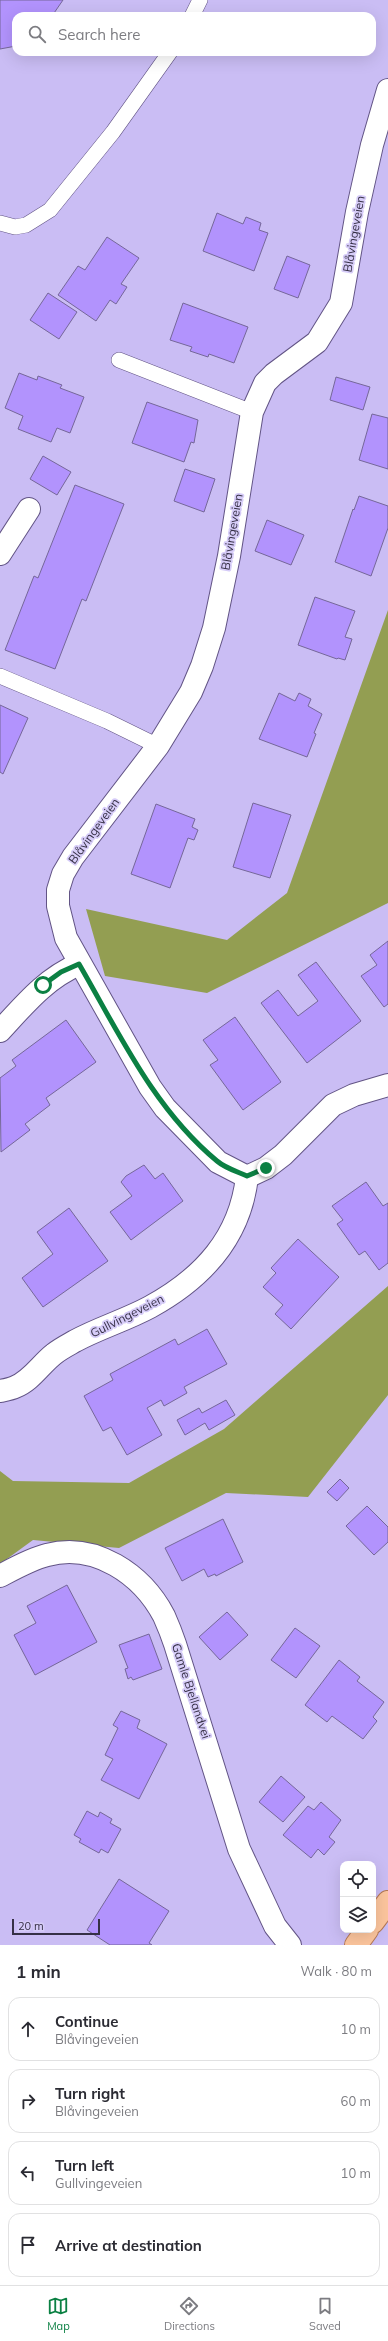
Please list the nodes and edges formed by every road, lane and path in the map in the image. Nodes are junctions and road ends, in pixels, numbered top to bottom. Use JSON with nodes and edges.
{"nodes":[{"id":1,"x":200,"y":0,"type":"edge"},
{"id":2,"x":194,"y":12,"type":"edge"},
{"id":3,"x":167,"y":56,"type":"edge"},
{"id":4,"x":388,"y":90,"type":"edge"},
{"id":5,"x":0,"y":223,"type":"edge"},
{"id":6,"x":119,"y":360,"type":"dead end"},
{"id":7,"x":252,"y":412,"type":"junction"},
{"id":8,"x":29,"y":510,"type":"dead end"},
{"id":9,"x":0,"y":554,"type":"edge"},
{"id":10,"x":0,"y":676,"type":"edge"},
{"id":11,"x":158,"y":746,"type":"junction"},
{"id":12,"x":79,"y":964,"type":"junction"},
{"id":13,"x":0,"y":1031,"type":"edge"},
{"id":14,"x":388,"y":1085,"type":"edge"},
{"id":15,"x":247,"y":1176,"type":"junction"},
{"id":16,"x":0,"y":1391,"type":"edge"},
{"id":17,"x":0,"y":1576,"type":"edge"},
{"id":18,"x":388,"y":1902,"type":"edge"},
{"id":19,"x":376,"y":1918,"type":"edge"},
{"id":20,"x":365,"y":1933,"type":"edge"},
{"id":21,"x":290,"y":1945,"type":"edge"},
{"id":22,"x":356,"y":1945,"type":"edge"}],
"edges":[{"from":1,"to":2,"type":"lane"},
{"from":3,"to":5,"type":"lane"},
{"from":4,"to":7,"type":"street","name":"Blåvingeveien"},
{"from":6,"to":7,"type":"lane"},
{"from":7,"to":11,"type":"street","name":"Blåvingeveien"},
{"from":8,"to":9,"type":"street"},
{"from":10,"to":11,"type":"lane"},
{"from":11,"to":12,"type":"street","name":"Blåvingeveien"},
{"from":12,"to":13,"type":"street"},
{"from":12,"to":15,"type":"street","name":"Blåvingeveien"},
{"from":14,"to":15,"type":"street"},
{"from":15,"to":16,"type":"street","name":"Gullvingeveien"},
{"from":17,"to":21,"type":"street","name":"Gamle Bjellandvei"},
{"from":18,"to":19,"type":"main road"},
{"from":20,"to":22,"type":"main road"}]}
